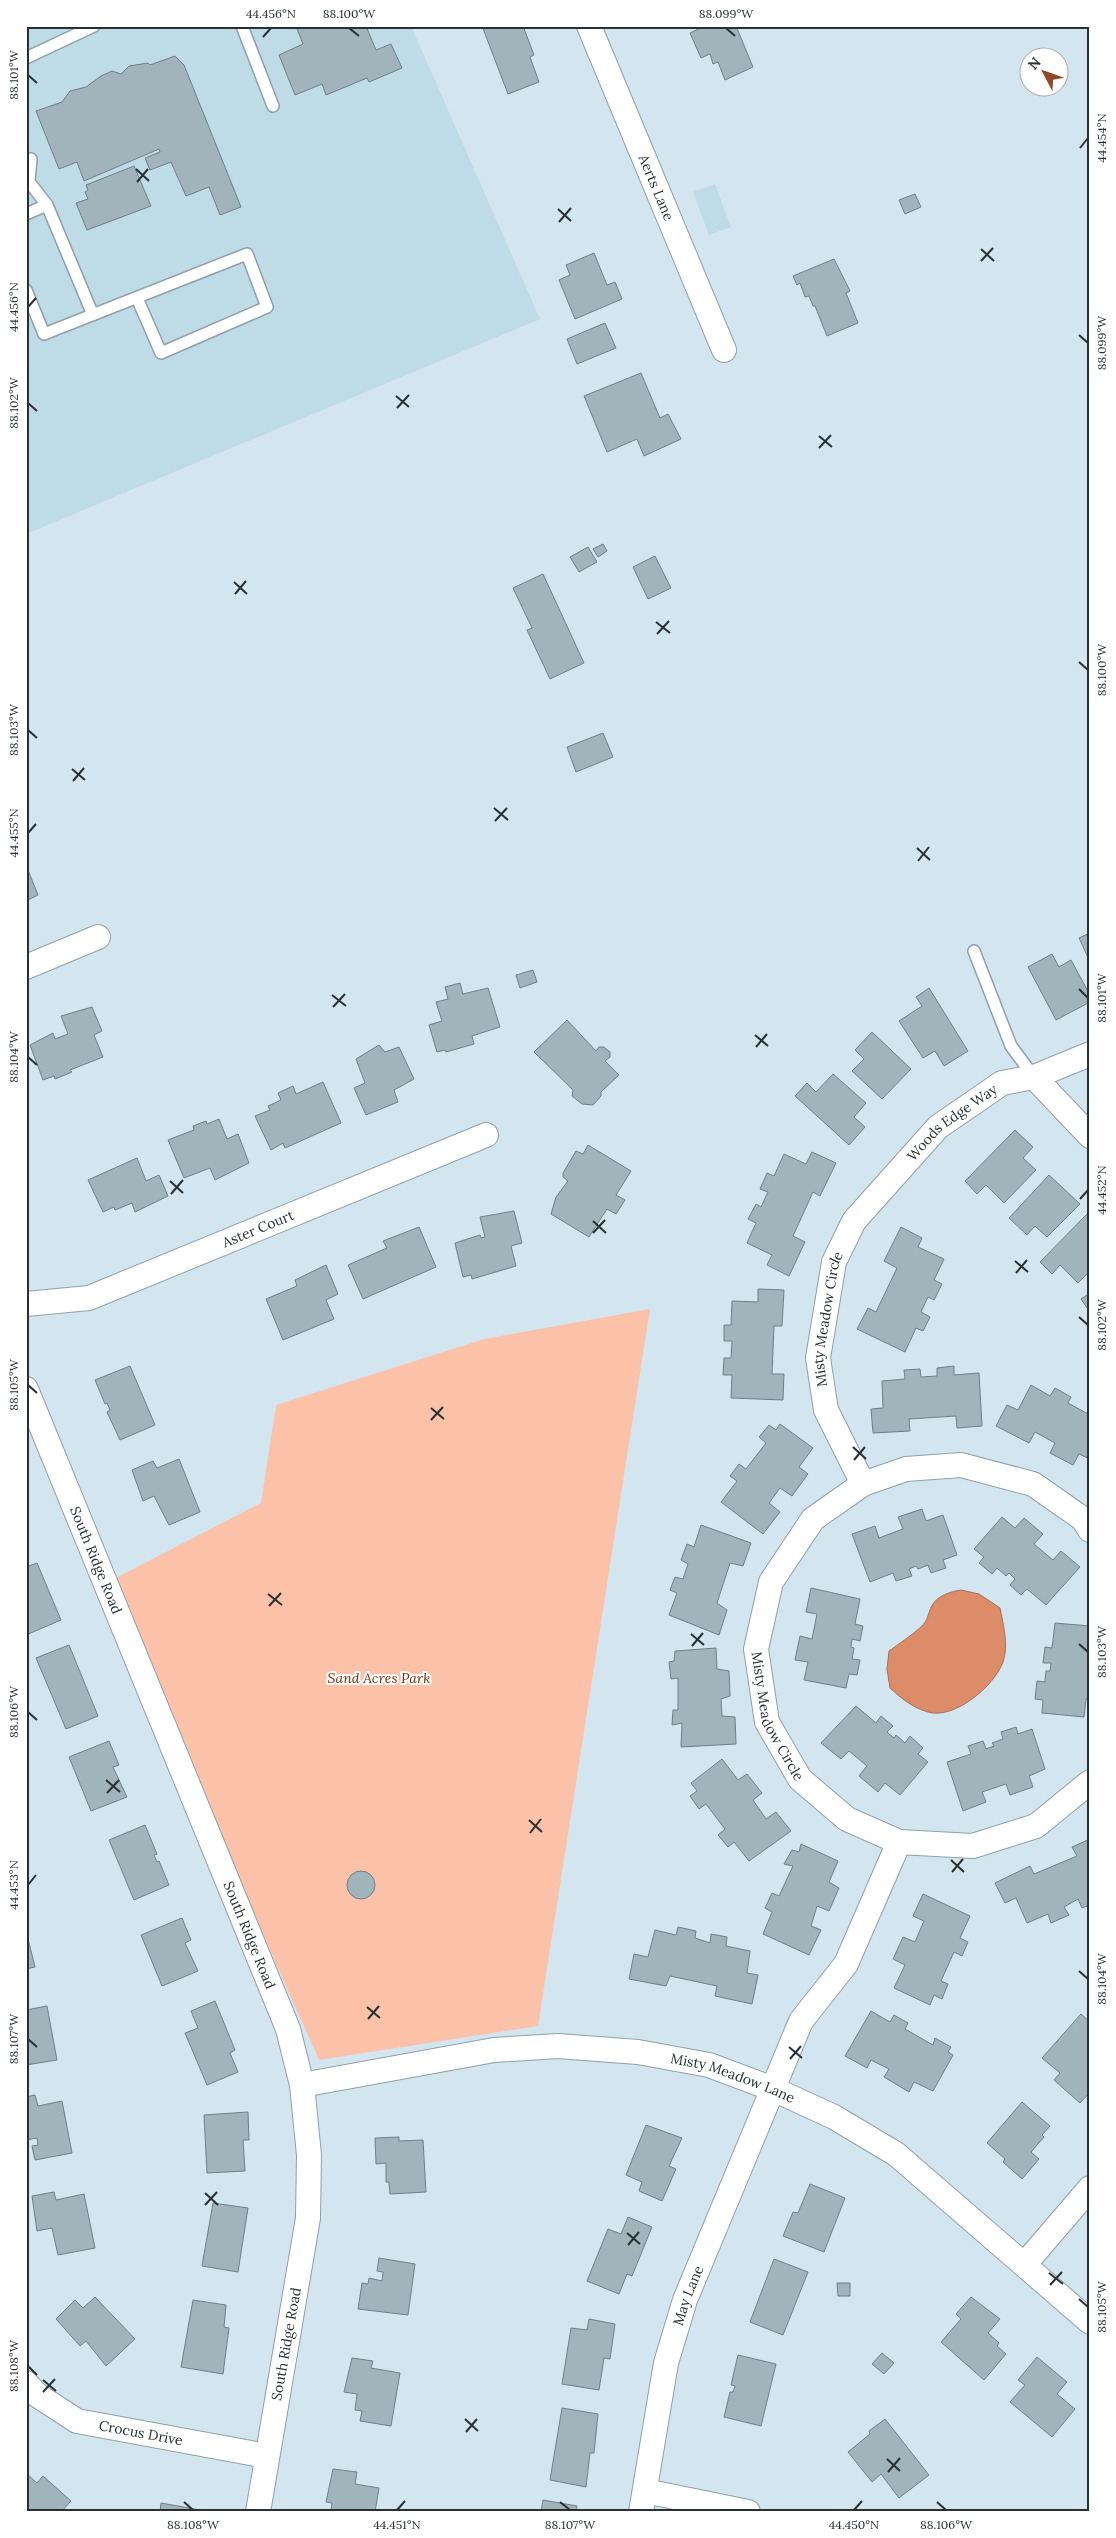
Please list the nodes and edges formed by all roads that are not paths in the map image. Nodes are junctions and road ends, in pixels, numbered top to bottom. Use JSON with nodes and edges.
{"nodes":[{"id":1,"x":94,"y":26,"type":"edge"},
{"id":2,"x":242,"y":26,"type":"edge"},
{"id":3,"x":589,"y":26,"type":"edge"},
{"id":4,"x":26,"y":58,"type":"edge"},
{"id":5,"x":273,"y":106,"type":"dead end"},
{"id":6,"x":30,"y":159,"type":"dead end"},
{"id":7,"x":28,"y":179,"type":"edge"},
{"id":8,"x":47,"y":205,"type":"junction"},
{"id":9,"x":26,"y":214,"type":"edge"},
{"id":10,"x":26,"y":290,"type":"edge"},
{"id":11,"x":137,"y":298,"type":"junction"},
{"id":12,"x":93,"y":315,"type":"junction"},
{"id":13,"x":724,"y":350,"type":"dead end"},
{"id":14,"x":98,"y":937,"type":"dead end"},
{"id":15,"x":974,"y":951,"type":"dead end"},
{"id":16,"x":26,"y":967,"type":"edge"},
{"id":17,"x":1090,"y":1054,"type":"edge"},
{"id":18,"x":1034,"y":1078,"type":"junction"},
{"id":19,"x":486,"y":1135,"type":"dead end"},
{"id":20,"x":1090,"y":1136,"type":"edge"},
{"id":21,"x":882,"y":1189,"type":"joint"},
{"id":22,"x":26,"y":1304,"type":"edge"},
{"id":23,"x":26,"y":1389,"type":"edge"},
{"id":24,"x":864,"y":1484,"type":"junction"},
{"id":25,"x":1090,"y":1530,"type":"edge"},
{"id":26,"x":1090,"y":1782,"type":"edge"},
{"id":27,"x":899,"y":1842,"type":"junction"},
{"id":28,"x":302,"y":2085,"type":"junction"},
{"id":29,"x":772,"y":2089,"type":"junction"},
{"id":30,"x":1090,"y":2188,"type":"edge"},
{"id":31,"x":1024,"y":2265,"type":"junction"},
{"id":32,"x":1090,"y":2322,"type":"edge"},
{"id":33,"x":26,"y":2382,"type":"edge"},
{"id":34,"x":267,"y":2456,"type":"junction"},
{"id":35,"x":643,"y":2501,"type":"edge"},
{"id":36,"x":258,"y":2512,"type":"edge"},
{"id":37,"x":748,"y":2512,"type":"edge"}],
"edges":[{"from":1,"to":4,"type":"lane"},
{"from":2,"to":5,"type":"lane"},
{"from":3,"to":13,"type":"street","name":"Aerts Lane"},
{"from":6,"to":7,"type":"lane"},
{"from":7,"to":8,"type":"lane"},
{"from":8,"to":9,"type":"lane"},
{"from":8,"to":12,"type":"lane"},
{"from":10,"to":12,"type":"lane"},
{"from":11,"to":11,"type":"lane"},
{"from":11,"to":12,"type":"lane"},
{"from":14,"to":16,"type":"street"},
{"from":15,"to":18,"type":"lane"},
{"from":17,"to":18,"type":"street","name":"Woods Edge Way"},
{"from":18,"to":20,"type":"street"},
{"from":18,"to":21,"type":"street","name":"Woods Edge Way"},
{"from":19,"to":22,"type":"street","name":"Aster Court"},
{"from":21,"to":24,"type":"street","name":"Misty Meadow Circle"},
{"from":23,"to":28,"type":"street","name":"South Ridge Road"},
{"from":24,"to":25,"type":"street","name":"Misty Meadow Circle"},
{"from":24,"to":27,"type":"street","name":"Misty Meadow Circle"},
{"from":26,"to":27,"type":"street","name":"Misty Meadow Circle"},
{"from":27,"to":29,"type":"street"},
{"from":28,"to":29,"type":"street","name":"Misty Meadow Lane"},
{"from":28,"to":34,"type":"street","name":"South Ridge Road"},
{"from":29,"to":31,"type":"street","name":"Misty Meadow Lane"},
{"from":29,"to":35,"type":"street","name":"May Lane"},
{"from":30,"to":31,"type":"street"},
{"from":31,"to":32,"type":"street","name":"Misty Meadow Lane"},
{"from":33,"to":34,"type":"street","name":"Crocus Drive"},
{"from":34,"to":36,"type":"street","name":"South Ridge Road"},
{"from":35,"to":37,"type":"street"}]}
